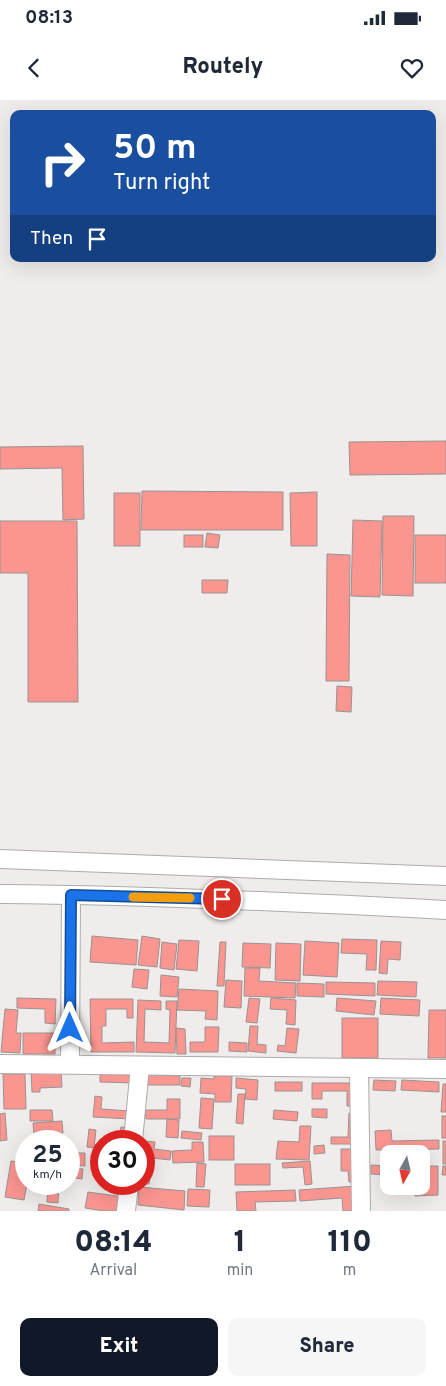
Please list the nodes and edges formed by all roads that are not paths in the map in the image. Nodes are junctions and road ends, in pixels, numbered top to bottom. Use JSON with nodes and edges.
{"nodes":[{"id":1,"x":0,"y":859,"type":"edge"},
{"id":2,"x":446,"y":876,"type":"edge"},
{"id":3,"x":0,"y":894,"type":"edge"},
{"id":4,"x":71,"y":895,"type":"junction"},
{"id":5,"x":446,"y":910,"type":"edge"},
{"id":6,"x":0,"y":1064,"type":"edge"},
{"id":7,"x":70,"y":1064,"type":"junction"},
{"id":8,"x":140,"y":1066,"type":"junction"},
{"id":9,"x":359,"y":1068,"type":"junction"},
{"id":10,"x":446,"y":1069,"type":"edge"},
{"id":11,"x":134,"y":1130,"type":"edge"},
{"id":12,"x":127,"y":1195,"type":"edge"},
{"id":13,"x":126,"y":1211,"type":"edge"},
{"id":14,"x":361,"y":1211,"type":"edge"}],
"edges":[{"from":1,"to":2,"type":"street"},
{"from":3,"to":4,"type":"street"},
{"from":4,"to":5,"type":"street"},
{"from":4,"to":7,"type":"street"},
{"from":6,"to":7,"type":"street"},
{"from":7,"to":8,"type":"street"},
{"from":8,"to":9,"type":"street"},
{"from":8,"to":11,"type":"street"},
{"from":9,"to":10,"type":"street"},
{"from":9,"to":14,"type":"street"},
{"from":12,"to":13,"type":"street"}]}
